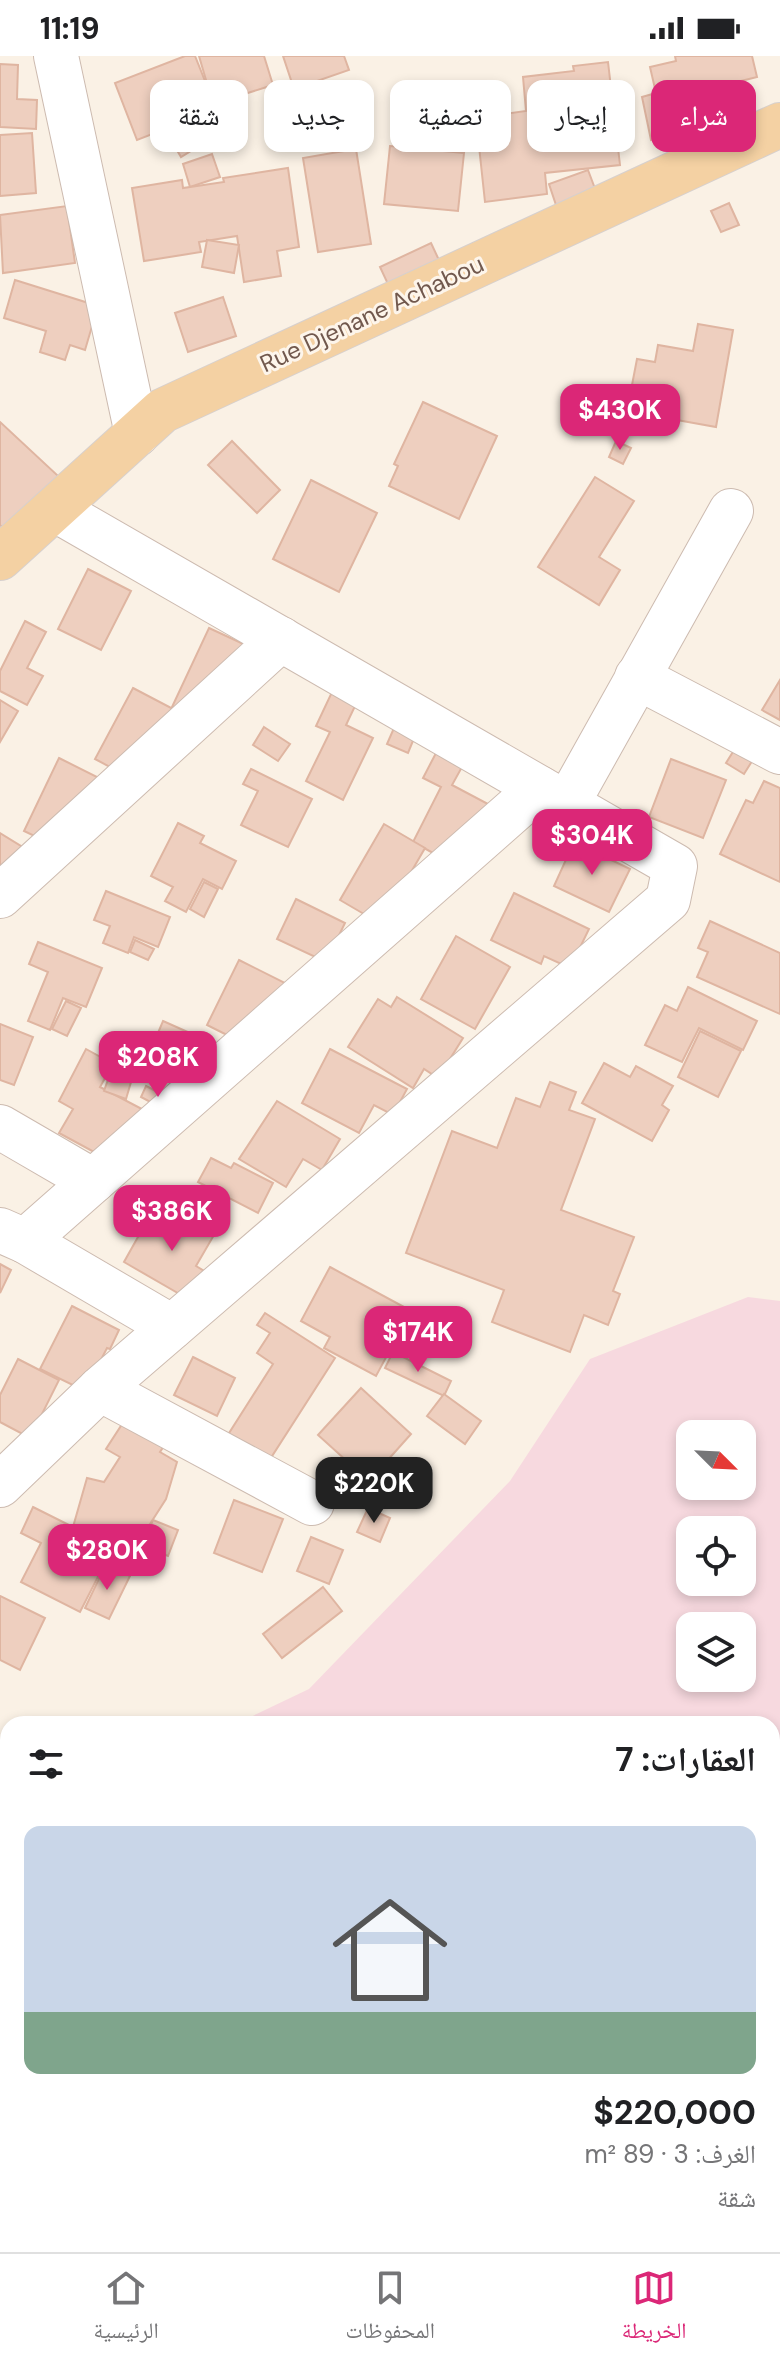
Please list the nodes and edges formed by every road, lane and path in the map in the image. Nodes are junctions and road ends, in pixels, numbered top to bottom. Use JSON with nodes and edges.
{"nodes":[{"id":1,"x":56,"y":56,"type":"edge"},
{"id":2,"x":780,"y":125,"type":"edge"},
{"id":3,"x":137,"y":434,"type":"junction"},
{"id":4,"x":56,"y":510,"type":"junction"},
{"id":5,"x":731,"y":511,"type":"dead end"},
{"id":6,"x":0,"y":558,"type":"edge"},
{"id":7,"x":281,"y":639,"type":"junction"},
{"id":8,"x":637,"y":677,"type":"junction"},
{"id":9,"x":780,"y":752,"type":"edge"},
{"id":10,"x":553,"y":796,"type":"junction"},
{"id":11,"x":0,"y":896,"type":"edge"},
{"id":12,"x":0,"y":1127,"type":"edge"},
{"id":13,"x":93,"y":1181,"type":"junction"},
{"id":14,"x":13,"y":1236,"type":"edge"},
{"id":15,"x":172,"y":1327,"type":"junction"},
{"id":16,"x":100,"y":1389,"type":"junction"},
{"id":17,"x":0,"y":1485,"type":"edge"},
{"id":18,"x":312,"y":1503,"type":"dead end"}],
"edges":[{"from":1,"to":3,"type":"street"},
{"from":2,"to":3,"type":"main road","name":"Rue Djenane Achabou"},
{"from":3,"to":4,"type":"main road","name":"Rue Djenane Achabou"},
{"from":4,"to":6,"type":"main road","name":"Rue Djenane Achabou"},
{"from":4,"to":7,"type":"street"},
{"from":5,"to":8,"type":"street"},
{"from":7,"to":10,"type":"street"},
{"from":7,"to":11,"type":"street"},
{"from":8,"to":9,"type":"street"},
{"from":8,"to":10,"type":"street"},
{"from":10,"to":13,"type":"street"},
{"from":10,"to":15,"type":"street"},
{"from":12,"to":13,"type":"street"},
{"from":13,"to":14,"type":"street"},
{"from":14,"to":15,"type":"street"},
{"from":15,"to":16,"type":"street"},
{"from":16,"to":17,"type":"street"},
{"from":16,"to":18,"type":"street"}]}
